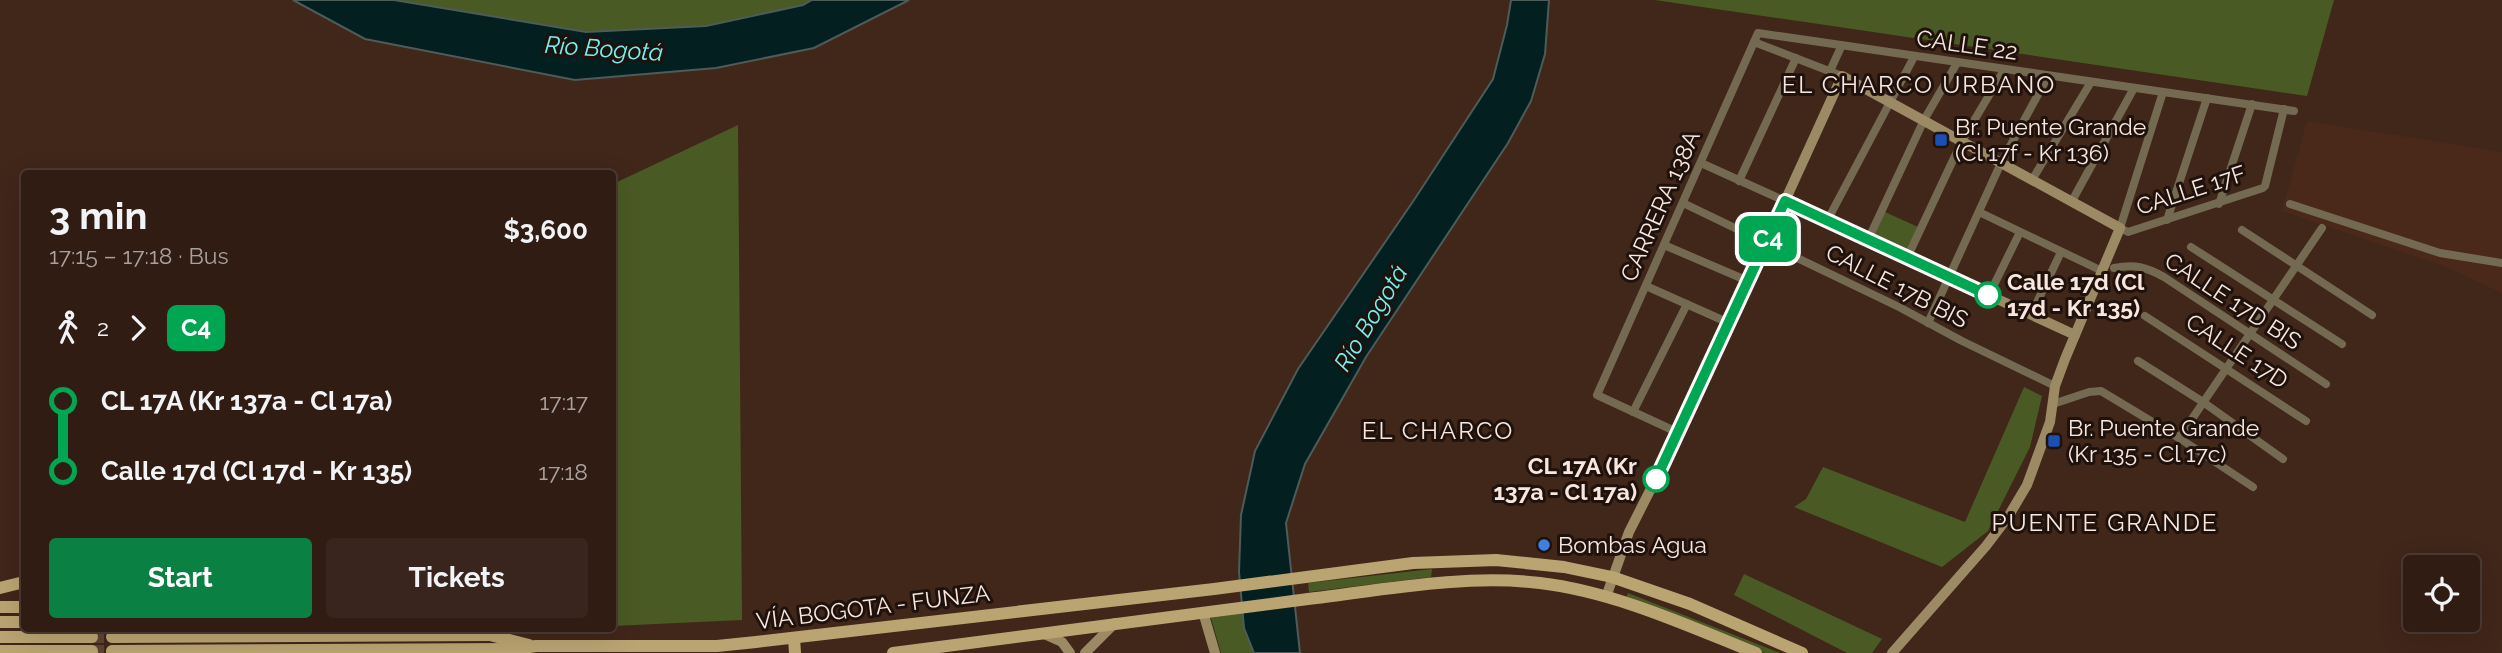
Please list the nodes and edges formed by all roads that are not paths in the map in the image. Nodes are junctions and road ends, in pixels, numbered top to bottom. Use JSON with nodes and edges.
{"nodes":[{"id":1,"x":1759,"y":33,"type":"joint"},
{"id":2,"x":1754,"y":42,"type":"junction"},
{"id":3,"x":1841,"y":47,"type":"junction"},
{"id":4,"x":1914,"y":57,"type":"junction"},
{"id":5,"x":1796,"y":58,"type":"junction"},
{"id":6,"x":1957,"y":63,"type":"junction"},
{"id":7,"x":2004,"y":70,"type":"junction"},
{"id":8,"x":1830,"y":71,"type":"junction"},
{"id":9,"x":1842,"y":76,"type":"junction"},
{"id":10,"x":2048,"y":76,"type":"junction"},
{"id":11,"x":2091,"y":82,"type":"junction"},
{"id":12,"x":2134,"y":88,"type":"junction"},
{"id":13,"x":2163,"y":92,"type":"junction"},
{"id":14,"x":2207,"y":98,"type":"junction"},
{"id":15,"x":1889,"y":101,"type":"junction"},
{"id":16,"x":2252,"y":104,"type":"junction"},
{"id":17,"x":2284,"y":109,"type":"junction"},
{"id":18,"x":2294,"y":111,"type":"dead end"},
{"id":19,"x":1924,"y":120,"type":"junction"},
{"id":20,"x":1962,"y":141,"type":"junction"},
{"id":21,"x":1700,"y":163,"type":"junction"},
{"id":22,"x":2001,"y":163,"type":"junction"},
{"id":23,"x":2032,"y":180,"type":"junction"},
{"id":24,"x":1740,"y":181,"type":"junction"},
{"id":25,"x":1785,"y":201,"type":"junction"},
{"id":26,"x":2072,"y":201,"type":"junction"},
{"id":27,"x":1683,"y":203,"type":"junction"},
{"id":28,"x":2218,"y":204,"type":"junction"},
{"id":29,"x":2290,"y":204,"type":"dead end"},
{"id":30,"x":1979,"y":212,"type":"junction"},
{"id":31,"x":2167,"y":220,"type":"junction"},
{"id":32,"x":1827,"y":221,"type":"junction"},
{"id":33,"x":2120,"y":228,"type":"junction"},
{"id":34,"x":2322,"y":228,"type":"dead end"},
{"id":35,"x":2242,"y":230,"type":"dead end"},
{"id":36,"x":2020,"y":232,"type":"junction"},
{"id":37,"x":1868,"y":240,"type":"junction"},
{"id":38,"x":1766,"y":243,"type":"junction"},
{"id":39,"x":1664,"y":245,"type":"junction"},
{"id":40,"x":2191,"y":247,"type":"dead end"},
{"id":41,"x":2061,"y":252,"type":"junction"},
{"id":42,"x":1907,"y":258,"type":"junction"},
{"id":43,"x":2502,"y":262,"type":"edge"},
{"id":44,"x":2296,"y":265,"type":"junction"},
{"id":45,"x":2114,"y":268,"type":"dead end"},
{"id":46,"x":2102,"y":271,"type":"junction"},
{"id":47,"x":1949,"y":277,"type":"junction"},
{"id":48,"x":1748,"y":281,"type":"junction"},
{"id":49,"x":1646,"y":286,"type":"junction"},
{"id":50,"x":1989,"y":295,"type":"junction"},
{"id":51,"x":2274,"y":299,"type":"junction"},
{"id":52,"x":1688,"y":304,"type":"junction"},
{"id":53,"x":2372,"y":314,"type":"dead end"},
{"id":54,"x":2032,"y":315,"type":"junction"},
{"id":55,"x":2145,"y":316,"type":"dead end"},
{"id":56,"x":1729,"y":323,"type":"junction"},
{"id":57,"x":1928,"y":323,"type":"junction"},
{"id":58,"x":2250,"y":334,"type":"junction"},
{"id":59,"x":2075,"y":335,"type":"junction"},
{"id":60,"x":2342,"y":344,"type":"dead end"},
{"id":61,"x":2137,"y":361,"type":"dead end"},
{"id":62,"x":2225,"y":368,"type":"junction"},
{"id":63,"x":2326,"y":384,"type":"dead end"},
{"id":64,"x":2055,"y":386,"type":"junction"},
{"id":65,"x":2203,"y":402,"type":"junction"},
{"id":66,"x":2053,"y":404,"type":"junction"},
{"id":67,"x":1633,"y":412,"type":"junction"},
{"id":68,"x":2306,"y":421,"type":"dead end"},
{"id":69,"x":1679,"y":433,"type":"junction"},
{"id":70,"x":2179,"y":438,"type":"junction"},
{"id":71,"x":2283,"y":459,"type":"dead end"},
{"id":72,"x":2253,"y":487,"type":"dead end"},
{"id":73,"x":1450,"y":561,"type":"junction"},
{"id":74,"x":1612,"y":577,"type":"junction"},
{"id":75,"x":1451,"y":583,"type":"junction"},
{"id":76,"x":21,"y":584,"type":"edge"},
{"id":77,"x":3,"y":588,"type":"edge"},
{"id":78,"x":21,"y":591,"type":"edge"},
{"id":79,"x":1606,"y":597,"type":"junction"},
{"id":80,"x":0,"y":600,"type":"edge"},
{"id":81,"x":21,"y":600,"type":"edge"},
{"id":82,"x":0,"y":607,"type":"edge"},
{"id":83,"x":21,"y":607,"type":"edge"},
{"id":84,"x":1203,"y":612,"type":"junction"},
{"id":85,"x":0,"y":615,"type":"edge"},
{"id":86,"x":21,"y":615,"type":"edge"},
{"id":87,"x":0,"y":622,"type":"edge"},
{"id":88,"x":21,"y":622,"type":"edge"},
{"id":89,"x":1115,"y":623,"type":"junction"},
{"id":90,"x":0,"y":629,"type":"edge"},
{"id":91,"x":21,"y":632,"type":"edge"},
{"id":92,"x":25,"y":632,"type":"edge"},
{"id":93,"x":215,"y":632,"type":"edge"},
{"id":94,"x":478,"y":632,"type":"edge"},
{"id":95,"x":1042,"y":633,"type":"junction"},
{"id":96,"x":490,"y":635,"type":"junction"},
{"id":97,"x":0,"y":637,"type":"edge"},
{"id":98,"x":794,"y":638,"type":"junction"},
{"id":99,"x":92,"y":640,"type":"edge"},
{"id":100,"x":112,"y":640,"type":"edge"},
{"id":101,"x":519,"y":642,"type":"junction"},
{"id":102,"x":0,"y":644,"type":"edge"},
{"id":103,"x":536,"y":646,"type":"junction"},
{"id":104,"x":0,"y":651,"type":"edge"},
{"id":105,"x":794,"y":653,"type":"edge"},
{"id":106,"x":893,"y":653,"type":"edge"},
{"id":107,"x":1070,"y":653,"type":"edge"},
{"id":108,"x":1085,"y":653,"type":"edge"},
{"id":109,"x":1215,"y":653,"type":"edge"},
{"id":110,"x":1756,"y":653,"type":"edge"},
{"id":111,"x":1802,"y":653,"type":"edge"},
{"id":112,"x":1892,"y":653,"type":"edge"}],
"edges":[{"from":1,"to":2,"type":"street","name":"CARRERA 138A"},
{"from":1,"to":3,"type":"street","name":"CALLE 22"},
{"from":2,"to":5,"type":"street","name":"CALLE 17F"},
{"from":2,"to":21,"type":"street","name":"CARRERA 138A"},
{"from":3,"to":4,"type":"street","name":"CALLE 22"},
{"from":3,"to":8,"type":"street"},
{"from":4,"to":6,"type":"street","name":"CALLE 22"},
{"from":4,"to":15,"type":"street"},
{"from":5,"to":8,"type":"street","name":"CALLE 17F"},
{"from":5,"to":24,"type":"street"},
{"from":6,"to":7,"type":"street","name":"CALLE 22"},
{"from":6,"to":19,"type":"street"},
{"from":7,"to":10,"type":"street","name":"CALLE 22"},
{"from":7,"to":20,"type":"street"},
{"from":8,"to":9,"type":"street","name":"CALLE 17F"},
{"from":9,"to":15,"type":"street","name":"CALLE 17F"},
{"from":9,"to":25,"type":"street"},
{"from":10,"to":11,"type":"street","name":"CALLE 22"},
{"from":10,"to":22,"type":"street"},
{"from":11,"to":12,"type":"street","name":"CALLE 22"},
{"from":11,"to":23,"type":"street"},
{"from":12,"to":13,"type":"street","name":"CALLE 22"},
{"from":12,"to":26,"type":"street"},
{"from":13,"to":14,"type":"street","name":"CALLE 22"},
{"from":13,"to":33,"type":"street"},
{"from":14,"to":16,"type":"street","name":"CALLE 22"},
{"from":14,"to":31,"type":"street"},
{"from":15,"to":19,"type":"street","name":"CALLE 17F"},
{"from":15,"to":32,"type":"street"},
{"from":16,"to":17,"type":"street","name":"CALLE 22"},
{"from":16,"to":28,"type":"street"},
{"from":17,"to":18,"type":"street","name":"CALLE 22"},
{"from":17,"to":28,"type":"street","name":"CALLE 17F"},
{"from":19,"to":20,"type":"street","name":"CALLE 17F"},
{"from":19,"to":37,"type":"street"},
{"from":20,"to":22,"type":"street","name":"CALLE 17F"},
{"from":20,"to":42,"type":"street"},
{"from":21,"to":24,"type":"street"},
{"from":21,"to":27,"type":"street","name":"CARRERA 138A"},
{"from":22,"to":23,"type":"street","name":"CALLE 17F"},
{"from":22,"to":30,"type":"street"},
{"from":23,"to":26,"type":"street","name":"CALLE 17F"},
{"from":24,"to":25,"type":"street"},
{"from":25,"to":32,"type":"street"},
{"from":25,"to":38,"type":"street"},
{"from":26,"to":33,"type":"street","name":"CALLE 17F"},
{"from":27,"to":38,"type":"street","name":"CALLE 17B BIS"},
{"from":27,"to":39,"type":"street","name":"CARRERA 138A"},
{"from":28,"to":31,"type":"street","name":"CALLE 17F"},
{"from":29,"to":43,"type":"street"},
{"from":30,"to":36,"type":"street"},
{"from":30,"to":47,"type":"street"},
{"from":31,"to":33,"type":"street","name":"CALLE 17F"},
{"from":32,"to":37,"type":"street"},
{"from":33,"to":46,"type":"street"},
{"from":34,"to":44,"type":"street"},
{"from":35,"to":44,"type":"street"},
{"from":36,"to":41,"type":"street"},
{"from":36,"to":50,"type":"street"},
{"from":37,"to":42,"type":"street"},
{"from":38,"to":48,"type":"street"},
{"from":38,"to":57,"type":"street","name":"CALLE 17B BIS"},
{"from":39,"to":48,"type":"street"},
{"from":39,"to":49,"type":"street","name":"CARRERA 138A"},
{"from":40,"to":51,"type":"street"},
{"from":41,"to":46,"type":"street"},
{"from":41,"to":54,"type":"street"},
{"from":42,"to":47,"type":"street"},
{"from":44,"to":51,"type":"street"},
{"from":44,"to":53,"type":"street"},
{"from":45,"to":58,"type":"street","name":"CALLE 17D BIS"},
{"from":46,"to":59,"type":"street"},
{"from":47,"to":50,"type":"street"},
{"from":47,"to":57,"type":"street"},
{"from":48,"to":56,"type":"street"},
{"from":49,"to":52,"type":"street"},
{"from":49,"to":67,"type":"street","name":"CARRERA 138A"},
{"from":50,"to":54,"type":"street"},
{"from":51,"to":58,"type":"street"},
{"from":51,"to":60,"type":"street"},
{"from":52,"to":56,"type":"street"},
{"from":52,"to":67,"type":"street"},
{"from":54,"to":59,"type":"street"},
{"from":55,"to":62,"type":"street","name":"CALLE 17D"},
{"from":56,"to":69,"type":"street"},
{"from":57,"to":64,"type":"street","name":"CALLE 17B BIS"},
{"from":58,"to":62,"type":"street"},
{"from":58,"to":63,"type":"street","name":"CALLE 17D BIS"},
{"from":59,"to":64,"type":"street"},
{"from":61,"to":65,"type":"street"},
{"from":62,"to":65,"type":"street"},
{"from":62,"to":68,"type":"street","name":"CALLE 17D"},
{"from":64,"to":66,"type":"street"},
{"from":65,"to":70,"type":"street"},
{"from":65,"to":71,"type":"street"},
{"from":66,"to":70,"type":"street"},
{"from":66,"to":112,"type":"street"},
{"from":67,"to":69,"type":"street"},
{"from":69,"to":74,"type":"street"},
{"from":70,"to":72,"type":"street"},
{"from":73,"to":74,"type":"main road","name":"VÍA BOGOTA - FUNZA"},
{"from":73,"to":75,"type":"main road"},
{"from":73,"to":98,"type":"main road","name":"VÍA BOGOTA - FUNZA"},
{"from":74,"to":79,"type":"street"},
{"from":74,"to":111,"type":"main road","name":"VÍA BOGOTA - FUNZA"},
{"from":75,"to":79,"type":"main road"},
{"from":75,"to":84,"type":"main road"},
{"from":76,"to":77,"type":"main road"},
{"from":77,"to":78,"type":"main road"},
{"from":79,"to":110,"type":"main road"},
{"from":80,"to":81,"type":"main road"},
{"from":82,"to":83,"type":"main road"},
{"from":84,"to":89,"type":"main road"},
{"from":84,"to":109,"type":"street"},
{"from":85,"to":86,"type":"main road"},
{"from":87,"to":88,"type":"main road"},
{"from":89,"to":95,"type":"main road"},
{"from":89,"to":108,"type":"street"},
{"from":90,"to":91,"type":"main road"},
{"from":92,"to":99,"type":"main road"},
{"from":93,"to":100,"type":"main road"},
{"from":94,"to":96,"type":"main road","name":"VÍA BOGOTA - FUNZA"},
{"from":95,"to":106,"type":"main road"},
{"from":95,"to":107,"type":"street"},
{"from":96,"to":100,"type":"main road","name":"VÍA BOGOTA - FUNZA"},
{"from":96,"to":101,"type":"main road","name":"VÍA BOGOTA - FUNZA"},
{"from":97,"to":99,"type":"main road"},
{"from":98,"to":103,"type":"main road","name":"VÍA BOGOTA - FUNZA"},
{"from":98,"to":105,"type":"main road"},
{"from":99,"to":102,"type":"main road"},
{"from":99,"to":104,"type":"main road"},
{"from":100,"to":101,"type":"main road","name":"VÍA BOGOTA - FUNZA"},
{"from":100,"to":103,"type":"main road","name":"VÍA BOGOTA - FUNZA"},
{"from":101,"to":103,"type":"main road","name":"VÍA BOGOTA - FUNZA"}]}
